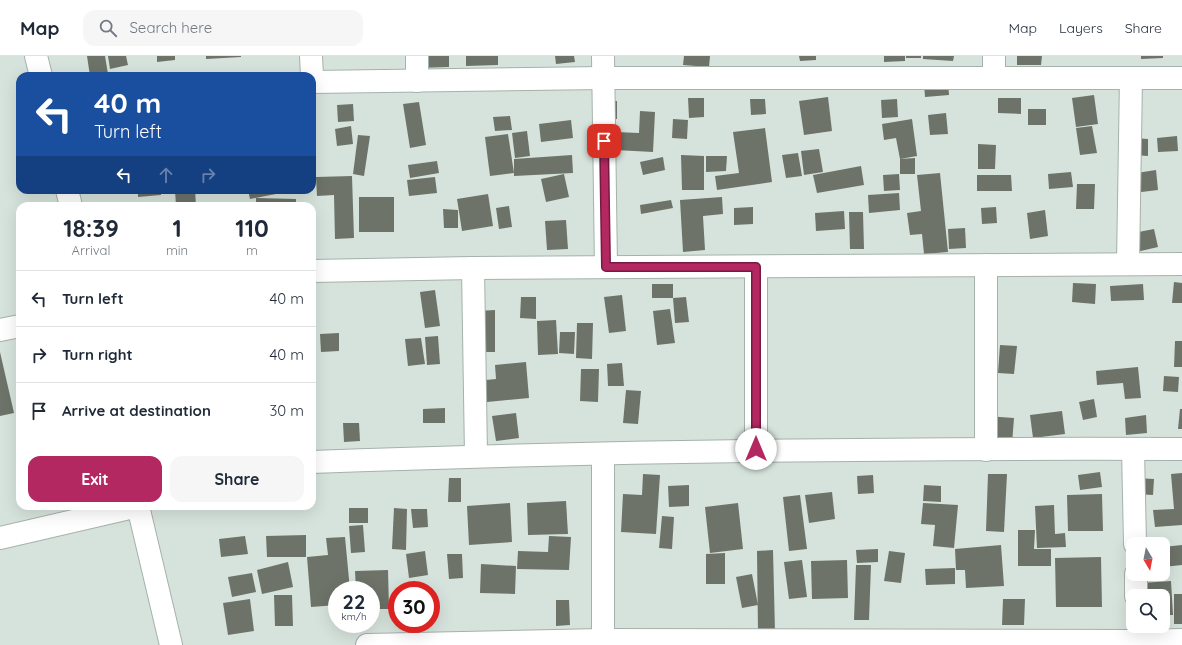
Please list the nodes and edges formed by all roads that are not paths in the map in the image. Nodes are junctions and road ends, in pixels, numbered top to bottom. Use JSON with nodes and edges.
{"nodes":[{"id":1,"x":36,"y":56,"type":"edge"},
{"id":2,"x":311,"y":56,"type":"edge"},
{"id":3,"x":417,"y":56,"type":"edge"},
{"id":4,"x":603,"y":56,"type":"edge"},
{"id":5,"x":994,"y":66,"type":"edge"},
{"id":6,"x":40,"y":72,"type":"edge"},
{"id":7,"x":312,"y":72,"type":"edge"},
{"id":8,"x":603,"y":78,"type":"junction"},
{"id":9,"x":1131,"y":78,"type":"junction"},
{"id":10,"x":1182,"y":78,"type":"edge"},
{"id":11,"x":417,"y":81,"type":"junction"},
{"id":12,"x":316,"y":82,"type":"edge"},
{"id":13,"x":1128,"y":264,"type":"junction"},
{"id":14,"x":1182,"y":264,"type":"edge"},
{"id":15,"x":986,"y":265,"type":"junction"},
{"id":16,"x":606,"y":267,"type":"junction"},
{"id":17,"x":756,"y":267,"type":"junction"},
{"id":18,"x":473,"y":268,"type":"junction"},
{"id":19,"x":316,"y":271,"type":"edge"},
{"id":20,"x":16,"y":327,"type":"edge"},
{"id":21,"x":0,"y":330,"type":"edge"},
{"id":22,"x":756,"y":449,"type":"junction"},
{"id":23,"x":1133,"y":449,"type":"junction"},
{"id":24,"x":1182,"y":449,"type":"edge"},
{"id":25,"x":986,"y":450,"type":"junction"},
{"id":26,"x":603,"y":454,"type":"junction"},
{"id":27,"x":476,"y":456,"type":"junction"},
{"id":28,"x":316,"y":462,"type":"edge"},
{"id":29,"x":121,"y":510,"type":"edge"},
{"id":30,"x":139,"y":510,"type":"edge"},
{"id":31,"x":1135,"y":537,"type":"edge"},
{"id":32,"x":0,"y":538,"type":"edge"},
{"id":33,"x":1137,"y":637,"type":"edge"},
{"id":34,"x":1182,"y":640,"type":"edge"},
{"id":35,"x":602,"y":642,"type":"edge"},
{"id":36,"x":171,"y":645,"type":"edge"},
{"id":37,"x":367,"y":645,"type":"edge"}],
"edges":[{"from":1,"to":6,"type":"street"},
{"from":2,"to":7,"type":"street"},
{"from":3,"to":11,"type":"street"},
{"from":4,"to":8,"type":"street"},
{"from":5,"to":8,"type":"street"},
{"from":5,"to":9,"type":"street"},
{"from":8,"to":11,"type":"street"},
{"from":8,"to":16,"type":"street"},
{"from":9,"to":10,"type":"street"},
{"from":9,"to":13,"type":"street"},
{"from":11,"to":12,"type":"street"},
{"from":13,"to":14,"type":"street"},
{"from":13,"to":15,"type":"street"},
{"from":15,"to":17,"type":"street"},
{"from":15,"to":25,"type":"street"},
{"from":16,"to":17,"type":"street"},
{"from":16,"to":18,"type":"street"},
{"from":17,"to":22,"type":"street"},
{"from":18,"to":19,"type":"street"},
{"from":18,"to":27,"type":"street"},
{"from":20,"to":21,"type":"street"},
{"from":22,"to":25,"type":"street"},
{"from":22,"to":26,"type":"street"},
{"from":23,"to":24,"type":"street"},
{"from":23,"to":25,"type":"street"},
{"from":23,"to":31,"type":"street"},
{"from":26,"to":27,"type":"street"},
{"from":26,"to":35,"type":"street"},
{"from":27,"to":28,"type":"street"},
{"from":29,"to":32,"type":"street"},
{"from":30,"to":36,"type":"street"},
{"from":33,"to":34,"type":"street"},
{"from":33,"to":35,"type":"street"},
{"from":35,"to":37,"type":"street"}]}
